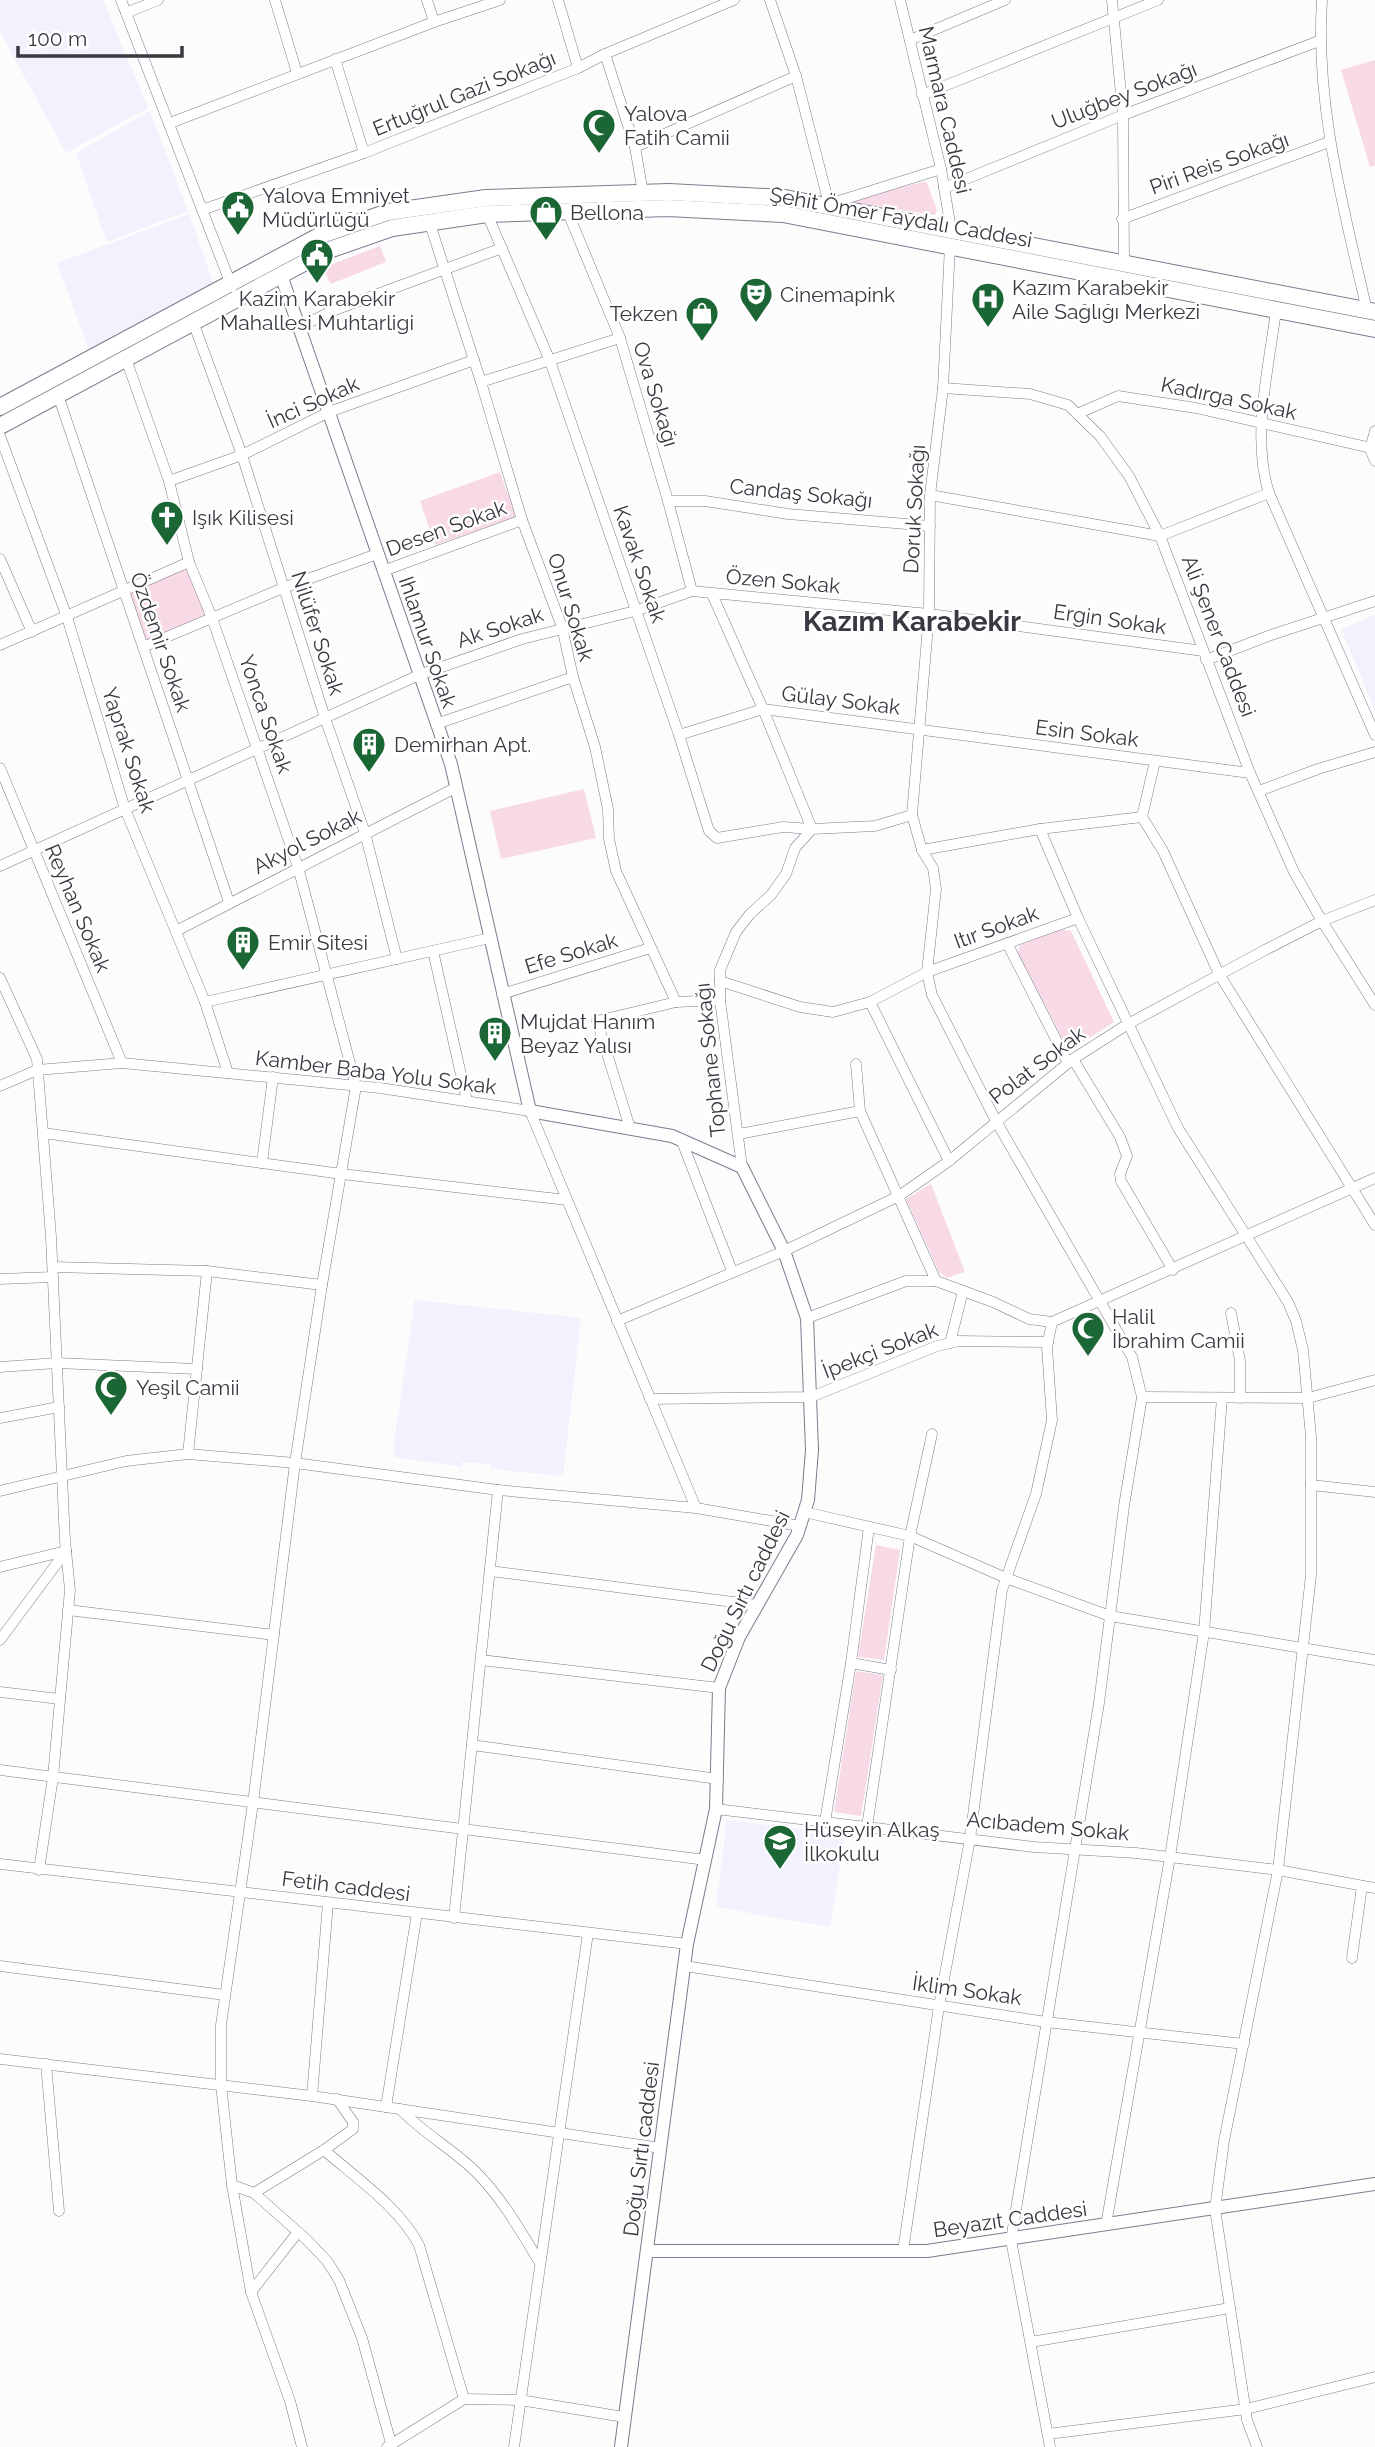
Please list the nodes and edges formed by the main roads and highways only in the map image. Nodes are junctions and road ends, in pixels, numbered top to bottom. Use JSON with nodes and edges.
{"nodes":[{"id":1,"x":951,"y":229,"type":"junction"},
{"id":2,"x":950,"y":246,"type":"junction"},
{"id":3,"x":1371,"y":311,"type":"edge"},
{"id":4,"x":1375,"y":329,"type":"edge"},
{"id":5,"x":0,"y":407,"type":"edge"},
{"id":6,"x":0,"y":426,"type":"edge"}],
"edges":[{"from":1,"to":2,"type":"main road"},
{"from":1,"to":3,"type":"main road","name":"Şehit Ömer Faydalı Caddesi"},
{"from":1,"to":5,"type":"main road","name":"Şehit Ömer Faydalı Caddesi"},
{"from":2,"to":4,"type":"main road","name":"Şehit Ömer Faydalı Caddesi"},
{"from":2,"to":6,"type":"main road","name":"Şehit Ömer Faydalı Caddesi"}]}
